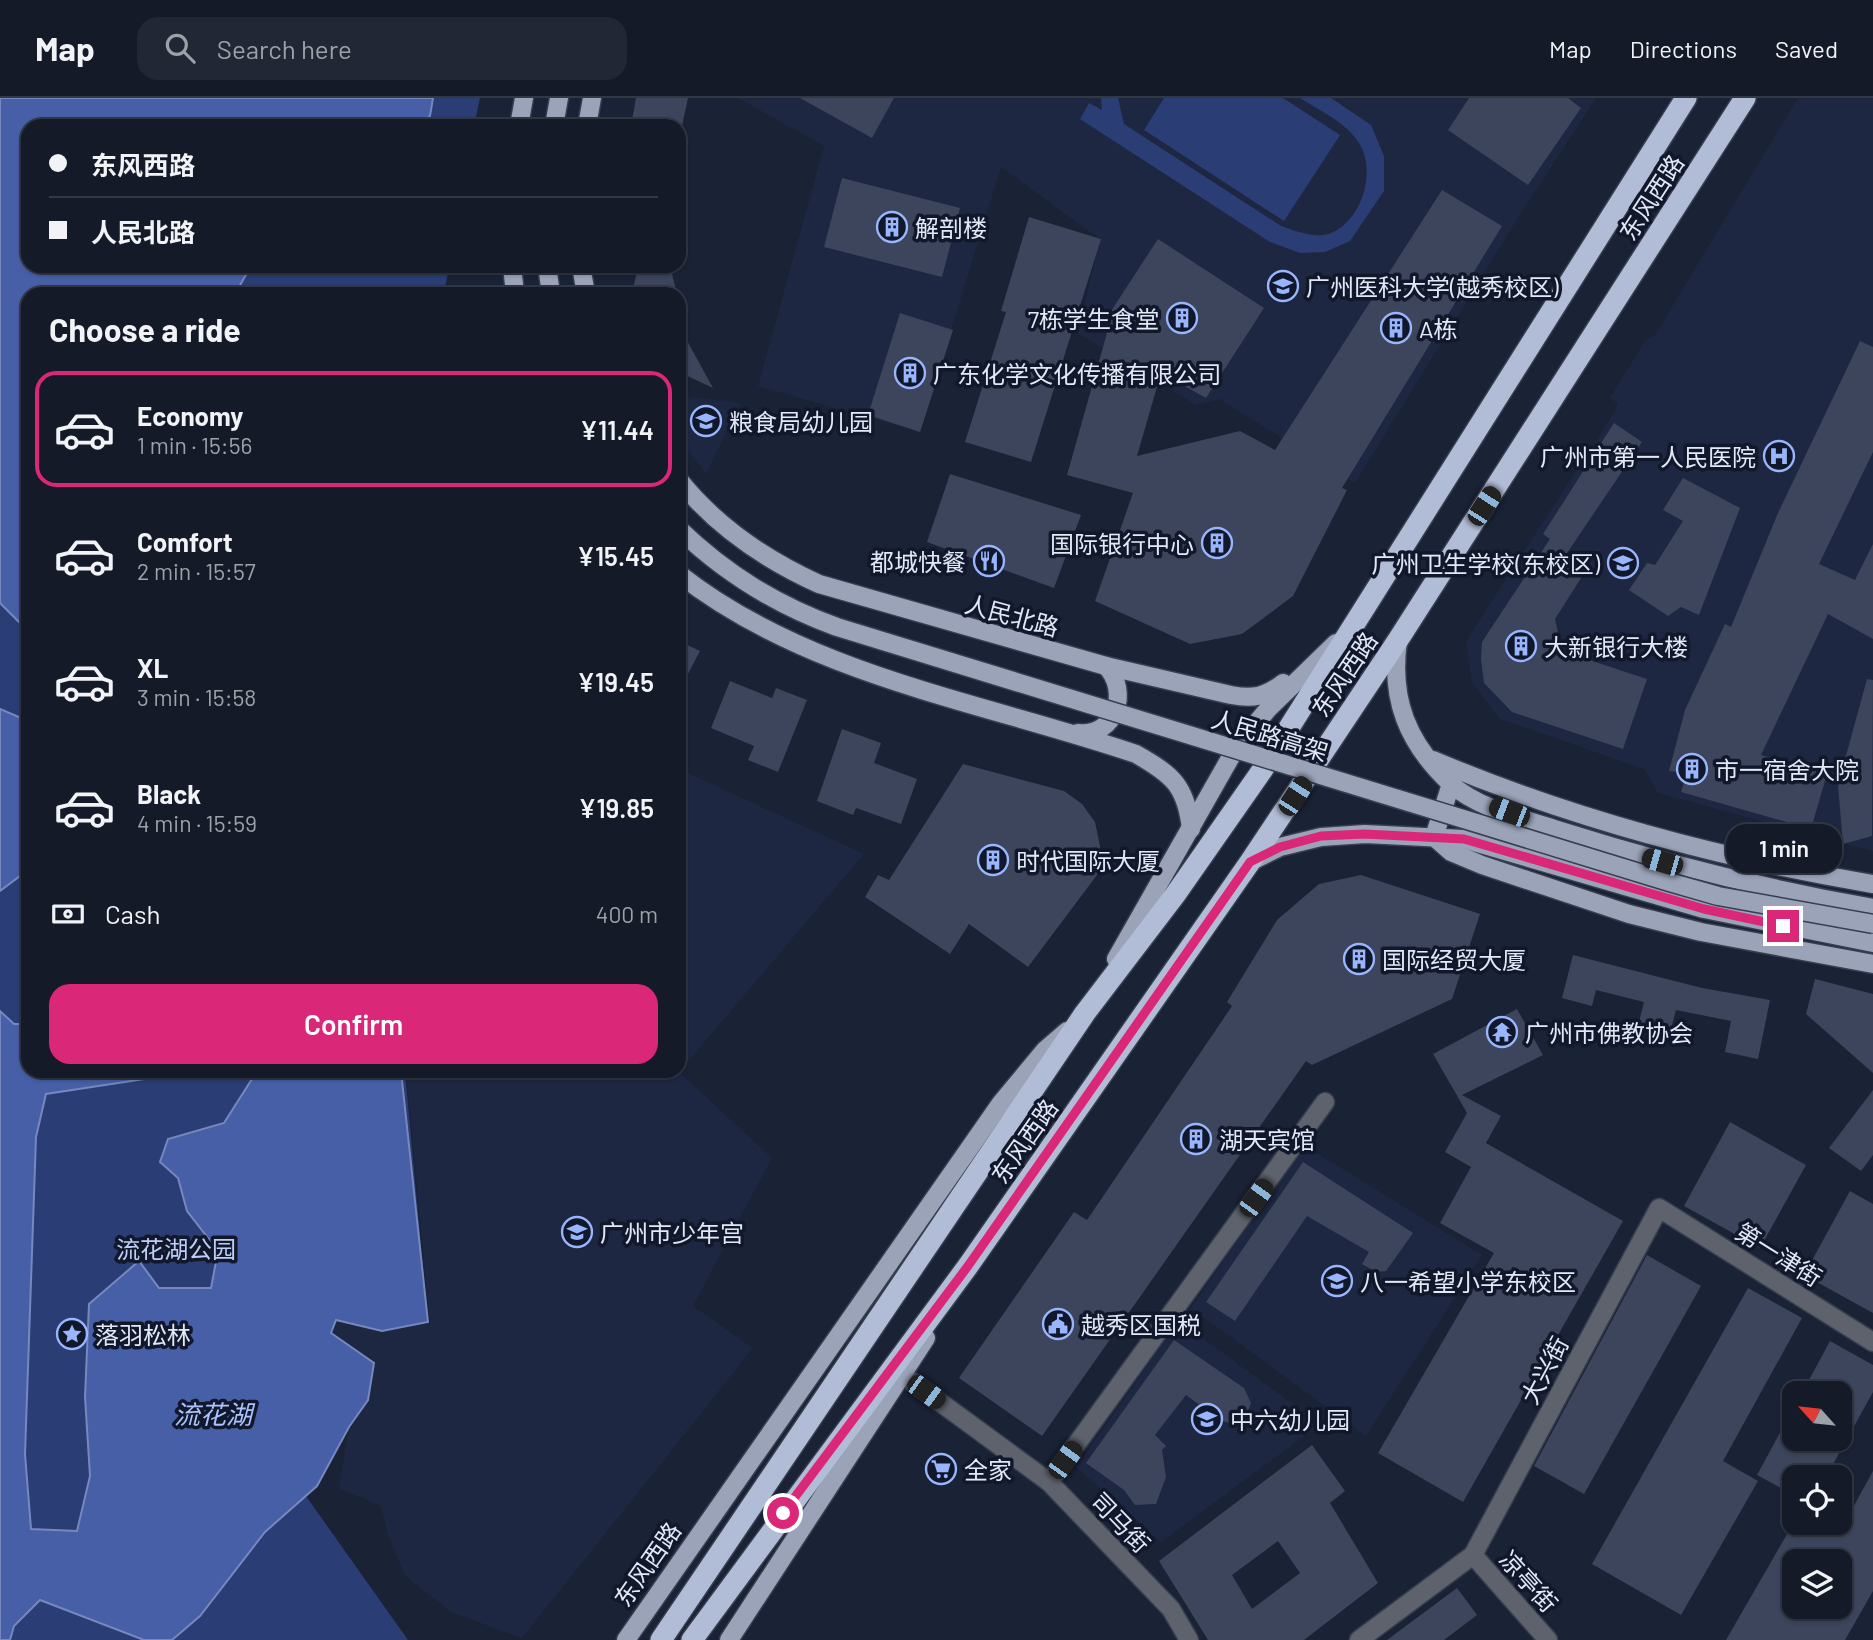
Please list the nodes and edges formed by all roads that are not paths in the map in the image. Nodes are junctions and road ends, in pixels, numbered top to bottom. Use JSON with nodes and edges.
{"nodes":[{"id":1,"x":524,"y":98,"type":"edge"},
{"id":2,"x":559,"y":98,"type":"edge"},
{"id":3,"x":592,"y":98,"type":"edge"},
{"id":4,"x":1686,"y":98,"type":"edge"},
{"id":5,"x":1745,"y":98,"type":"edge"},
{"id":6,"x":520,"y":119,"type":"edge"},
{"id":7,"x":555,"y":119,"type":"edge"},
{"id":8,"x":588,"y":119,"type":"edge"},
{"id":9,"x":686,"y":487,"type":"edge"},
{"id":10,"x":686,"y":535,"type":"edge"},
{"id":11,"x":686,"y":579,"type":"edge"},
{"id":12,"x":1347,"y":634,"type":"junction"},
{"id":13,"x":1398,"y":640,"type":"junction"},
{"id":14,"x":1105,"y":666,"type":"junction"},
{"id":15,"x":1064,"y":730,"type":"junction"},
{"id":16,"x":1430,"y":759,"type":"junction"},
{"id":17,"x":1451,"y":784,"type":"junction"},
{"id":18,"x":1191,"y":829,"type":"junction"},
{"id":19,"x":1434,"y":837,"type":"junction"},
{"id":20,"x":1250,"y":862,"type":"junction"},
{"id":21,"x":1873,"y":884,"type":"edge"},
{"id":22,"x":1873,"y":908,"type":"edge"},
{"id":23,"x":1873,"y":924,"type":"edge"},
{"id":24,"x":1873,"y":943,"type":"edge"},
{"id":25,"x":1873,"y":964,"type":"edge"},
{"id":26,"x":1085,"y":1013,"type":"junction"},
{"id":27,"x":1325,"y":1102,"type":"dead end"},
{"id":28,"x":1659,"y":1208,"type":"joint"},
{"id":29,"x":968,"y":1266,"type":"junction"},
{"id":30,"x":1873,"y":1342,"type":"edge"},
{"id":31,"x":903,"y":1374,"type":"junction"},
{"id":32,"x":1049,"y":1482,"type":"junction"},
{"id":33,"x":1473,"y":1555,"type":"junction"},
{"id":34,"x":626,"y":1640,"type":"edge"},
{"id":35,"x":661,"y":1640,"type":"edge"},
{"id":36,"x":692,"y":1640,"type":"edge"},
{"id":37,"x":729,"y":1640,"type":"edge"},
{"id":38,"x":1189,"y":1640,"type":"edge"},
{"id":39,"x":1359,"y":1640,"type":"edge"},
{"id":40,"x":1548,"y":1640,"type":"edge"}],
"edges":[{"from":1,"to":6,"type":"main road"},
{"from":2,"to":7,"type":"main road"},
{"from":3,"to":8,"type":"main road"},
{"from":4,"to":12,"type":"highway","name":"东风西路"},
{"from":5,"to":13,"type":"highway","name":"东风西路"},
{"from":9,"to":14,"type":"main road","name":"人民北路"},
{"from":10,"to":23,"type":"main road","name":"人民路高架","bridge":true},
{"from":11,"to":15,"type":"main road"},
{"from":12,"to":14,"type":"main road","name":"人民北路"},
{"from":12,"to":18,"type":"main road"},
{"from":12,"to":26,"type":"highway","name":"东风西路"},
{"from":13,"to":16,"type":"main road"},
{"from":13,"to":20,"type":"highway","name":"东风西路"},
{"from":14,"to":15,"type":"main road"},
{"from":15,"to":18,"type":"main road"},
{"from":16,"to":17,"type":"main road"},
{"from":16,"to":21,"type":"main road"},
{"from":17,"to":19,"type":"main road"},
{"from":17,"to":22,"type":"main road"},
{"from":18,"to":26,"type":"main road"},
{"from":19,"to":20,"type":"main road"},
{"from":19,"to":24,"type":"main road"},
{"from":19,"to":25,"type":"main road"},
{"from":20,"to":29,"type":"highway","name":"东风西路"},
{"from":26,"to":34,"type":"main road","name":"东风西路"},
{"from":26,"to":35,"type":"highway","name":"东风西路"},
{"from":27,"to":32,"type":"street"},
{"from":28,"to":30,"type":"street","name":"第一津街"},
{"from":28,"to":33,"type":"street","name":"大兴街"},
{"from":29,"to":31,"type":"main road","name":"东风西路"},
{"from":29,"to":36,"type":"highway","name":"东风西路"},
{"from":31,"to":32,"type":"street","name":"司马街"},
{"from":31,"to":37,"type":"main road","name":"东风西路"},
{"from":32,"to":38,"type":"street","name":"司马街"},
{"from":33,"to":39,"type":"street"},
{"from":33,"to":40,"type":"street","name":"凉亭街"}]}
